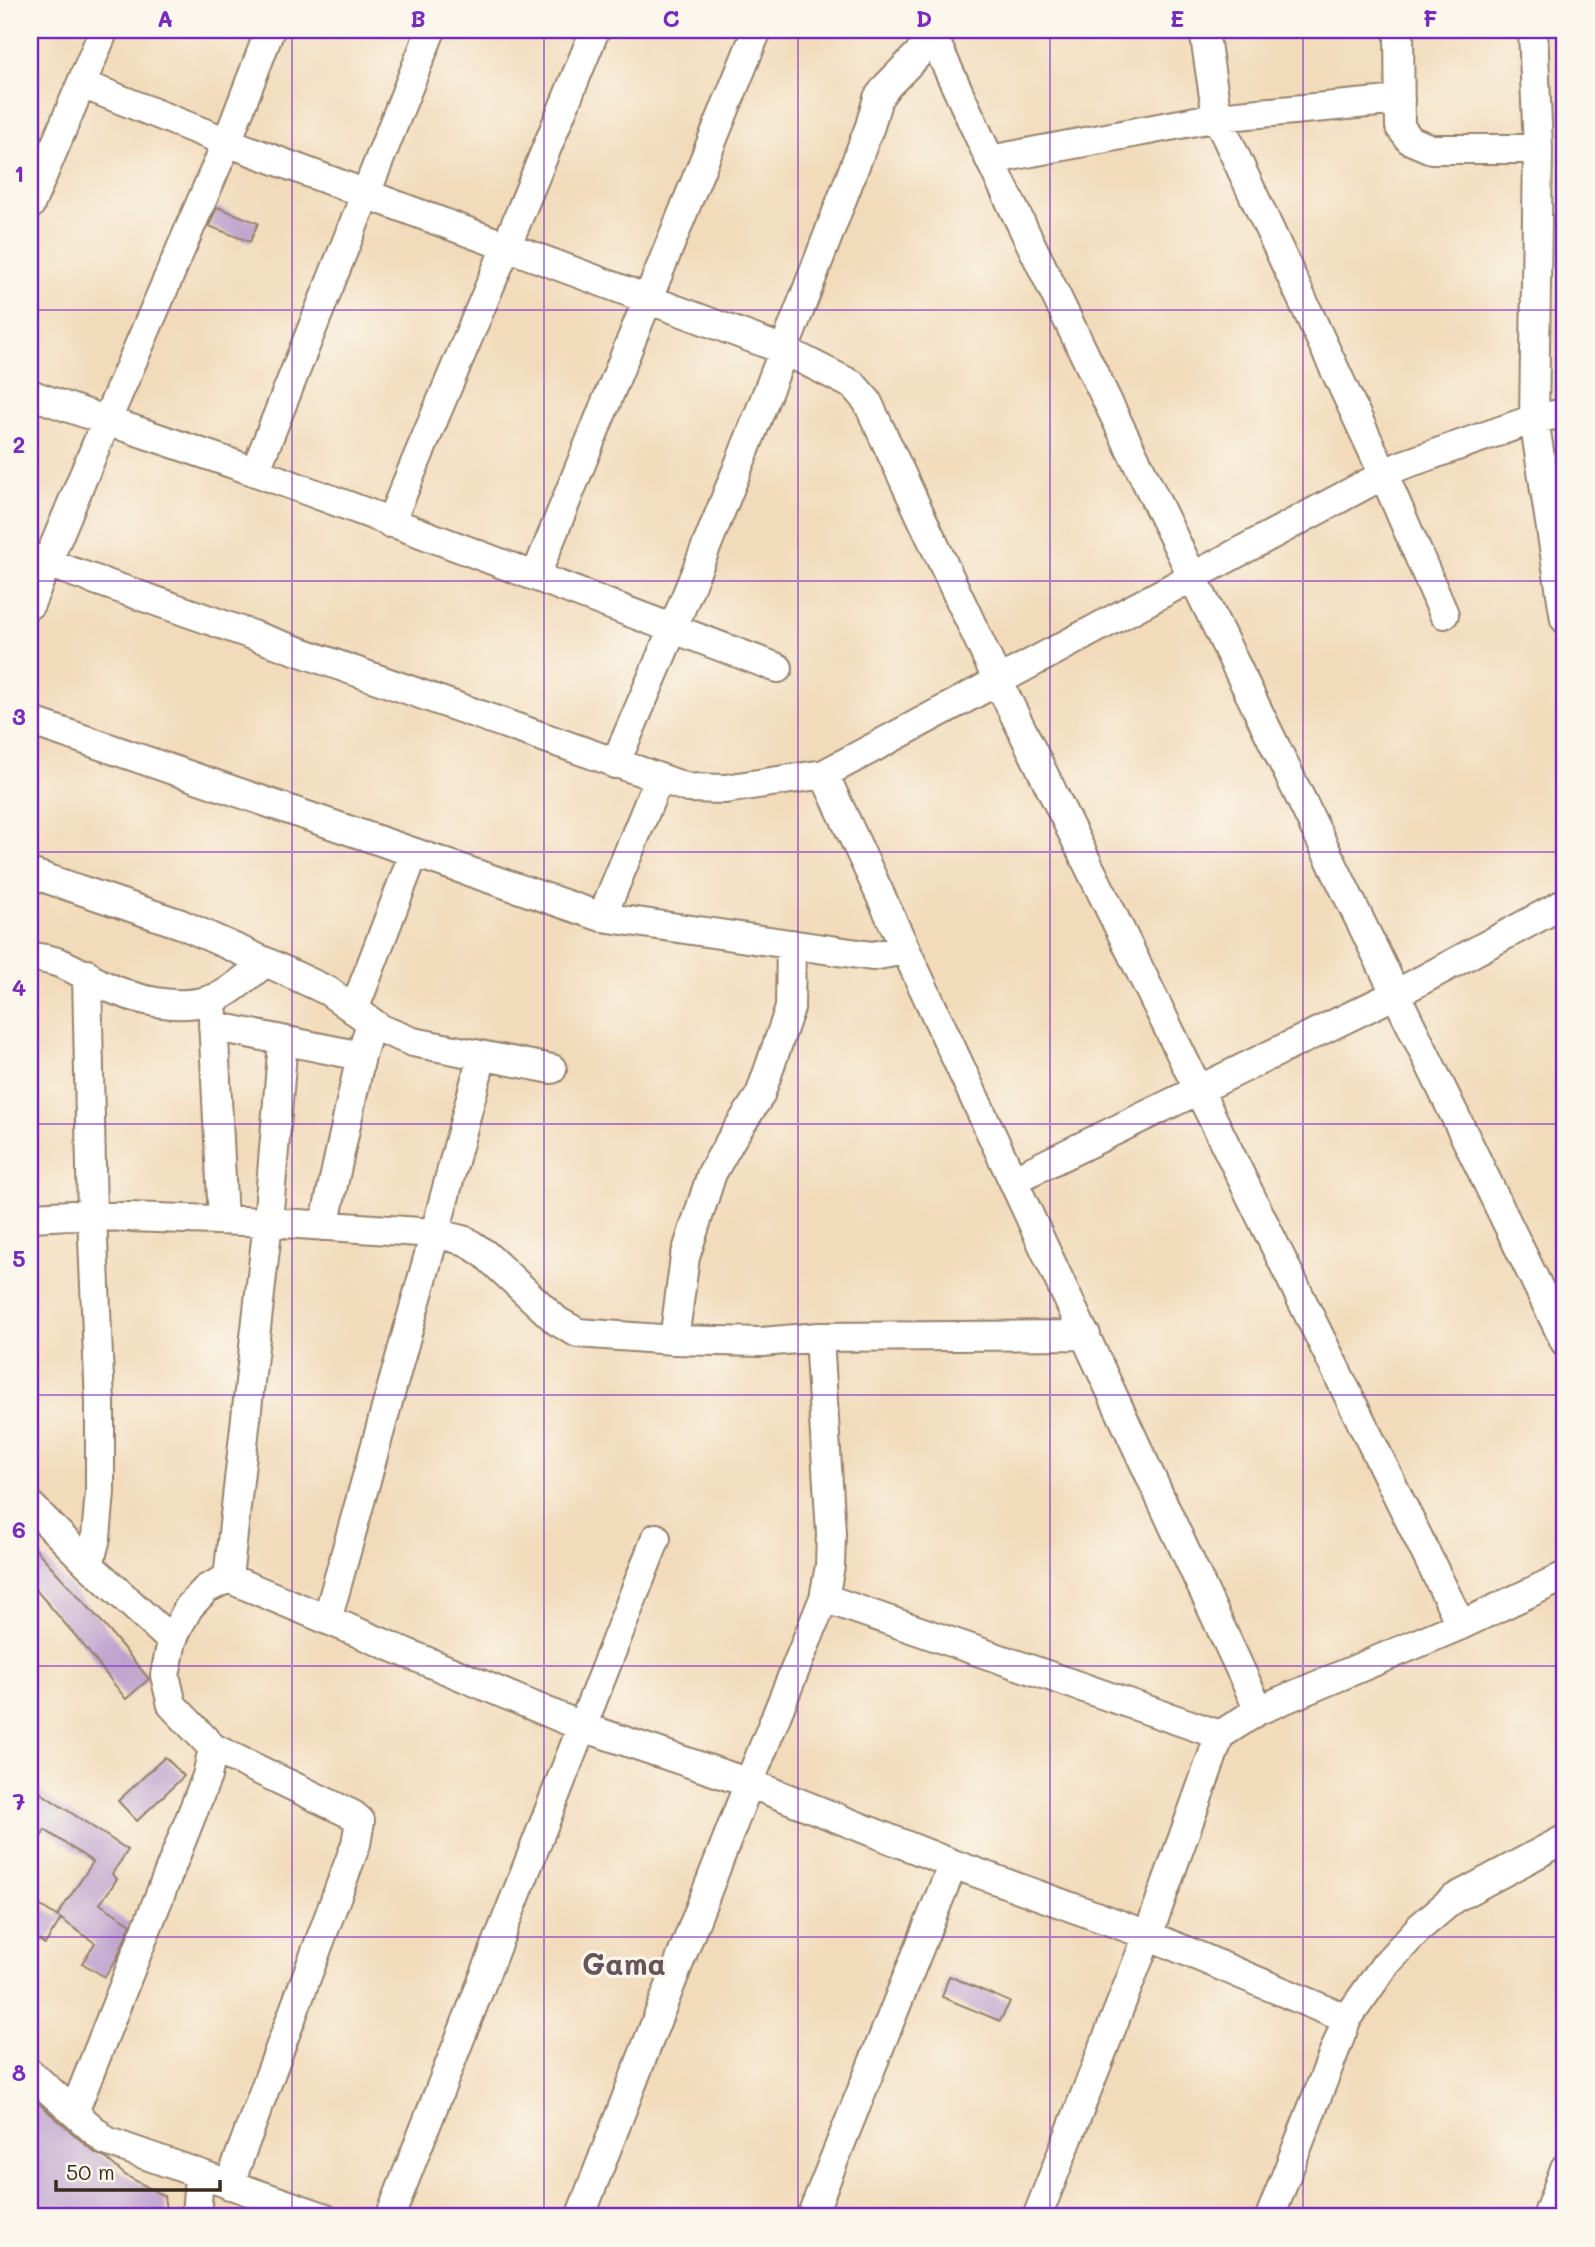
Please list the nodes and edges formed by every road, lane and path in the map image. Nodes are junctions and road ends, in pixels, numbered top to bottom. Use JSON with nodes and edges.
{"nodes":[{"id":1,"x":104,"y":30,"type":"edge"},
{"id":2,"x":270,"y":30,"type":"edge"},
{"id":3,"x":431,"y":30,"type":"edge"},
{"id":4,"x":595,"y":30,"type":"edge"},
{"id":5,"x":757,"y":30,"type":"edge"},
{"id":6,"x":1204,"y":30,"type":"edge"},
{"id":7,"x":1399,"y":30,"type":"edge"},
{"id":8,"x":1533,"y":30,"type":"edge"},
{"id":9,"x":932,"y":34,"type":"edge"},
{"id":10,"x":82,"y":84,"type":"junction"},
{"id":11,"x":1400,"y":100,"type":"junction"},
{"id":12,"x":1217,"y":117,"type":"junction"},
{"id":13,"x":228,"y":142,"type":"junction"},
{"id":14,"x":1538,"y":149,"type":"junction"},
{"id":15,"x":990,"y":160,"type":"junction"},
{"id":16,"x":365,"y":192,"type":"junction"},
{"id":17,"x":30,"y":205,"type":"edge"},
{"id":18,"x":507,"y":245,"type":"junction"},
{"id":19,"x":648,"y":299,"type":"junction"},
{"id":20,"x":784,"y":350,"type":"junction"},
{"id":21,"x":30,"y":394,"type":"edge"},
{"id":22,"x":1565,"y":413,"type":"edge"},
{"id":23,"x":1534,"y":419,"type":"junction"},
{"id":24,"x":106,"y":422,"type":"junction"},
{"id":25,"x":255,"y":472,"type":"junction"},
{"id":26,"x":1384,"y":475,"type":"junction"},
{"id":27,"x":390,"y":523,"type":"junction"},
{"id":28,"x":39,"y":561,"type":"edge"},
{"id":29,"x":536,"y":575,"type":"junction"},
{"id":30,"x":1193,"y":577,"type":"junction"},
{"id":31,"x":30,"y":604,"type":"edge"},
{"id":32,"x":1444,"y":614,"type":"dead end"},
{"id":33,"x":1565,"y":619,"type":"edge"},
{"id":34,"x":674,"y":629,"type":"junction"},
{"id":35,"x":778,"y":668,"type":"dead end"},
{"id":36,"x":998,"y":681,"type":"junction"},
{"id":37,"x":30,"y":720,"type":"edge"},
{"id":38,"x":615,"y":764,"type":"junction"},
{"id":39,"x":824,"y":774,"type":"junction"},
{"id":40,"x":659,"y":778,"type":"junction"},
{"id":41,"x":414,"y":853,"type":"junction"},
{"id":42,"x":30,"y":873,"type":"edge"},
{"id":43,"x":1565,"y":904,"type":"edge"},
{"id":44,"x":602,"y":917,"type":"junction"},
{"id":45,"x":791,"y":944,"type":"junction"},
{"id":46,"x":906,"y":950,"type":"junction"},
{"id":47,"x":30,"y":957,"type":"edge"},
{"id":48,"x":266,"y":962,"type":"junction"},
{"id":49,"x":87,"y":974,"type":"junction"},
{"id":50,"x":1396,"y":995,"type":"junction"},
{"id":51,"x":212,"y":1012,"type":"junction"},
{"id":52,"x":363,"y":1016,"type":"junction"},
{"id":53,"x":284,"y":1041,"type":"junction"},
{"id":54,"x":361,"y":1056,"type":"junction"},
{"id":55,"x":482,"y":1056,"type":"junction"},
{"id":56,"x":552,"y":1069,"type":"dead end"},
{"id":57,"x":1199,"y":1090,"type":"junction"},
{"id":58,"x":1013,"y":1180,"type":"junction"},
{"id":59,"x":92,"y":1216,"type":"junction"},
{"id":60,"x":30,"y":1217,"type":"edge"},
{"id":61,"x":223,"y":1220,"type":"junction"},
{"id":62,"x":268,"y":1222,"type":"junction"},
{"id":63,"x":324,"y":1226,"type":"junction"},
{"id":64,"x":435,"y":1233,"type":"junction"},
{"id":65,"x":1086,"y":1335,"type":"junction"},
{"id":66,"x":819,"y":1337,"type":"junction"},
{"id":67,"x":674,"y":1340,"type":"junction"},
{"id":68,"x":1565,"y":1342,"type":"edge"},
{"id":69,"x":30,"y":1505,"type":"edge"},
{"id":70,"x":656,"y":1538,"type":"dead end"},
{"id":71,"x":89,"y":1565,"type":"junction"},
{"id":72,"x":1565,"y":1576,"type":"edge"},
{"id":73,"x":228,"y":1578,"type":"junction"},
{"id":74,"x":824,"y":1598,"type":"junction"},
{"id":75,"x":327,"y":1620,"type":"junction"},
{"id":76,"x":1461,"y":1625,"type":"junction"},
{"id":77,"x":172,"y":1641,"type":"junction"},
{"id":78,"x":1259,"y":1710,"type":"junction"},
{"id":79,"x":583,"y":1727,"type":"junction"},
{"id":80,"x":1220,"y":1735,"type":"junction"},
{"id":81,"x":213,"y":1748,"type":"junction"},
{"id":82,"x":749,"y":1783,"type":"junction"},
{"id":83,"x":1565,"y":1839,"type":"edge"},
{"id":84,"x":953,"y":1864,"type":"junction"},
{"id":85,"x":1148,"y":1935,"type":"junction"},
{"id":86,"x":1347,"y":2019,"type":"junction"},
{"id":87,"x":30,"y":2073,"type":"edge"},
{"id":88,"x":74,"y":2112,"type":"junction"},
{"id":89,"x":1565,"y":2168,"type":"edge"},
{"id":90,"x":199,"y":2175,"type":"junction"},
{"id":91,"x":229,"y":2185,"type":"junction"},
{"id":92,"x":196,"y":2217,"type":"edge"},
{"id":93,"x":323,"y":2217,"type":"edge"},
{"id":94,"x":390,"y":2217,"type":"edge"},
{"id":95,"x":580,"y":2217,"type":"edge"},
{"id":96,"x":811,"y":2217,"type":"edge"},
{"id":97,"x":1037,"y":2217,"type":"edge"},
{"id":98,"x":1270,"y":2217,"type":"edge"},
{"id":99,"x":1547,"y":2217,"type":"edge"}],
"edges":[{"from":1,"to":10,"type":"street"},
{"from":2,"to":13,"type":"street"},
{"from":3,"to":16,"type":"street"},
{"from":4,"to":18,"type":"street"},
{"from":5,"to":19,"type":"street"},
{"from":6,"to":12,"type":"street"},
{"from":7,"to":11,"type":"street"},
{"from":8,"to":14,"type":"street"},
{"from":9,"to":15,"type":"street"},
{"from":9,"to":20,"type":"street"},
{"from":10,"to":13,"type":"street"},
{"from":10,"to":17,"type":"street"},
{"from":11,"to":12,"type":"street"},
{"from":11,"to":14,"type":"street"},
{"from":12,"to":15,"type":"street"},
{"from":12,"to":26,"type":"street"},
{"from":13,"to":16,"type":"street"},
{"from":13,"to":24,"type":"street"},
{"from":14,"to":23,"type":"street"},
{"from":15,"to":30,"type":"street"},
{"from":16,"to":18,"type":"street"},
{"from":16,"to":25,"type":"street"},
{"from":18,"to":19,"type":"street"},
{"from":18,"to":27,"type":"street"},
{"from":19,"to":20,"type":"street"},
{"from":19,"to":29,"type":"street"},
{"from":20,"to":34,"type":"street"},
{"from":20,"to":36,"type":"street"},
{"from":21,"to":24,"type":"street"},
{"from":22,"to":23,"type":"street"},
{"from":23,"to":26,"type":"street"},
{"from":23,"to":33,"type":"street"},
{"from":24,"to":25,"type":"street"},
{"from":24,"to":28,"type":"street"},
{"from":25,"to":27,"type":"street"},
{"from":26,"to":30,"type":"street"},
{"from":26,"to":32,"type":"street"},
{"from":27,"to":29,"type":"street"},
{"from":28,"to":31,"type":"street"},
{"from":28,"to":38,"type":"street"},
{"from":29,"to":34,"type":"street"},
{"from":30,"to":36,"type":"street"},
{"from":30,"to":50,"type":"street"},
{"from":34,"to":35,"type":"street"},
{"from":34,"to":38,"type":"street"},
{"from":36,"to":39,"type":"street"},
{"from":36,"to":57,"type":"street"},
{"from":37,"to":41,"type":"street"},
{"from":38,"to":40,"type":"street"},
{"from":39,"to":40,"type":"street"},
{"from":39,"to":46,"type":"street"},
{"from":40,"to":44,"type":"street"},
{"from":41,"to":44,"type":"street"},
{"from":41,"to":52,"type":"street"},
{"from":42,"to":48,"type":"street"},
{"from":43,"to":50,"type":"street"},
{"from":44,"to":45,"type":"street"},
{"from":45,"to":46,"type":"street"},
{"from":45,"to":67,"type":"street"},
{"from":46,"to":58,"type":"street"},
{"from":47,"to":49,"type":"street"},
{"from":48,"to":51,"type":"street"},
{"from":48,"to":52,"type":"street"},
{"from":49,"to":51,"type":"street"},
{"from":49,"to":59,"type":"street"},
{"from":50,"to":57,"type":"street"},
{"from":50,"to":68,"type":"street"},
{"from":51,"to":53,"type":"street"},
{"from":51,"to":61,"type":"street"},
{"from":52,"to":54,"type":"street"},
{"from":52,"to":55,"type":"street"},
{"from":53,"to":54,"type":"street"},
{"from":53,"to":62,"type":"street"},
{"from":54,"to":63,"type":"street"},
{"from":55,"to":56,"type":"street"},
{"from":55,"to":64,"type":"street"},
{"from":57,"to":58,"type":"street"},
{"from":57,"to":76,"type":"street"},
{"from":58,"to":65,"type":"street"},
{"from":59,"to":60,"type":"street"},
{"from":59,"to":61,"type":"street"},
{"from":59,"to":71,"type":"street"},
{"from":61,"to":62,"type":"street"},
{"from":62,"to":63,"type":"street"},
{"from":62,"to":73,"type":"street"},
{"from":63,"to":64,"type":"street"},
{"from":64,"to":67,"type":"street"},
{"from":64,"to":75,"type":"street"},
{"from":65,"to":66,"type":"street"},
{"from":65,"to":78,"type":"street"},
{"from":66,"to":67,"type":"street"},
{"from":66,"to":74,"type":"street"},
{"from":69,"to":71,"type":"street"},
{"from":70,"to":79,"type":"street"},
{"from":71,"to":77,"type":"street"},
{"from":72,"to":76,"type":"street"},
{"from":73,"to":75,"type":"street"},
{"from":73,"to":77,"type":"street"},
{"from":74,"to":80,"type":"street"},
{"from":74,"to":82,"type":"street"},
{"from":75,"to":79,"type":"street"},
{"from":76,"to":78,"type":"street"},
{"from":77,"to":81,"type":"street"},
{"from":78,"to":80,"type":"street"},
{"from":79,"to":82,"type":"street"},
{"from":79,"to":94,"type":"street"},
{"from":80,"to":85,"type":"street"},
{"from":81,"to":88,"type":"street"},
{"from":81,"to":91,"type":"street"},
{"from":82,"to":84,"type":"street"},
{"from":82,"to":95,"type":"street"},
{"from":83,"to":86,"type":"street"},
{"from":84,"to":85,"type":"street"},
{"from":84,"to":96,"type":"street"},
{"from":85,"to":86,"type":"street"},
{"from":85,"to":97,"type":"street"},
{"from":86,"to":98,"type":"street"},
{"from":87,"to":88,"type":"street"},
{"from":88,"to":90,"type":"street"},
{"from":89,"to":99,"type":"street"},
{"from":90,"to":91,"type":"street"},
{"from":90,"to":92,"type":"street"},
{"from":91,"to":93,"type":"street"}]}
